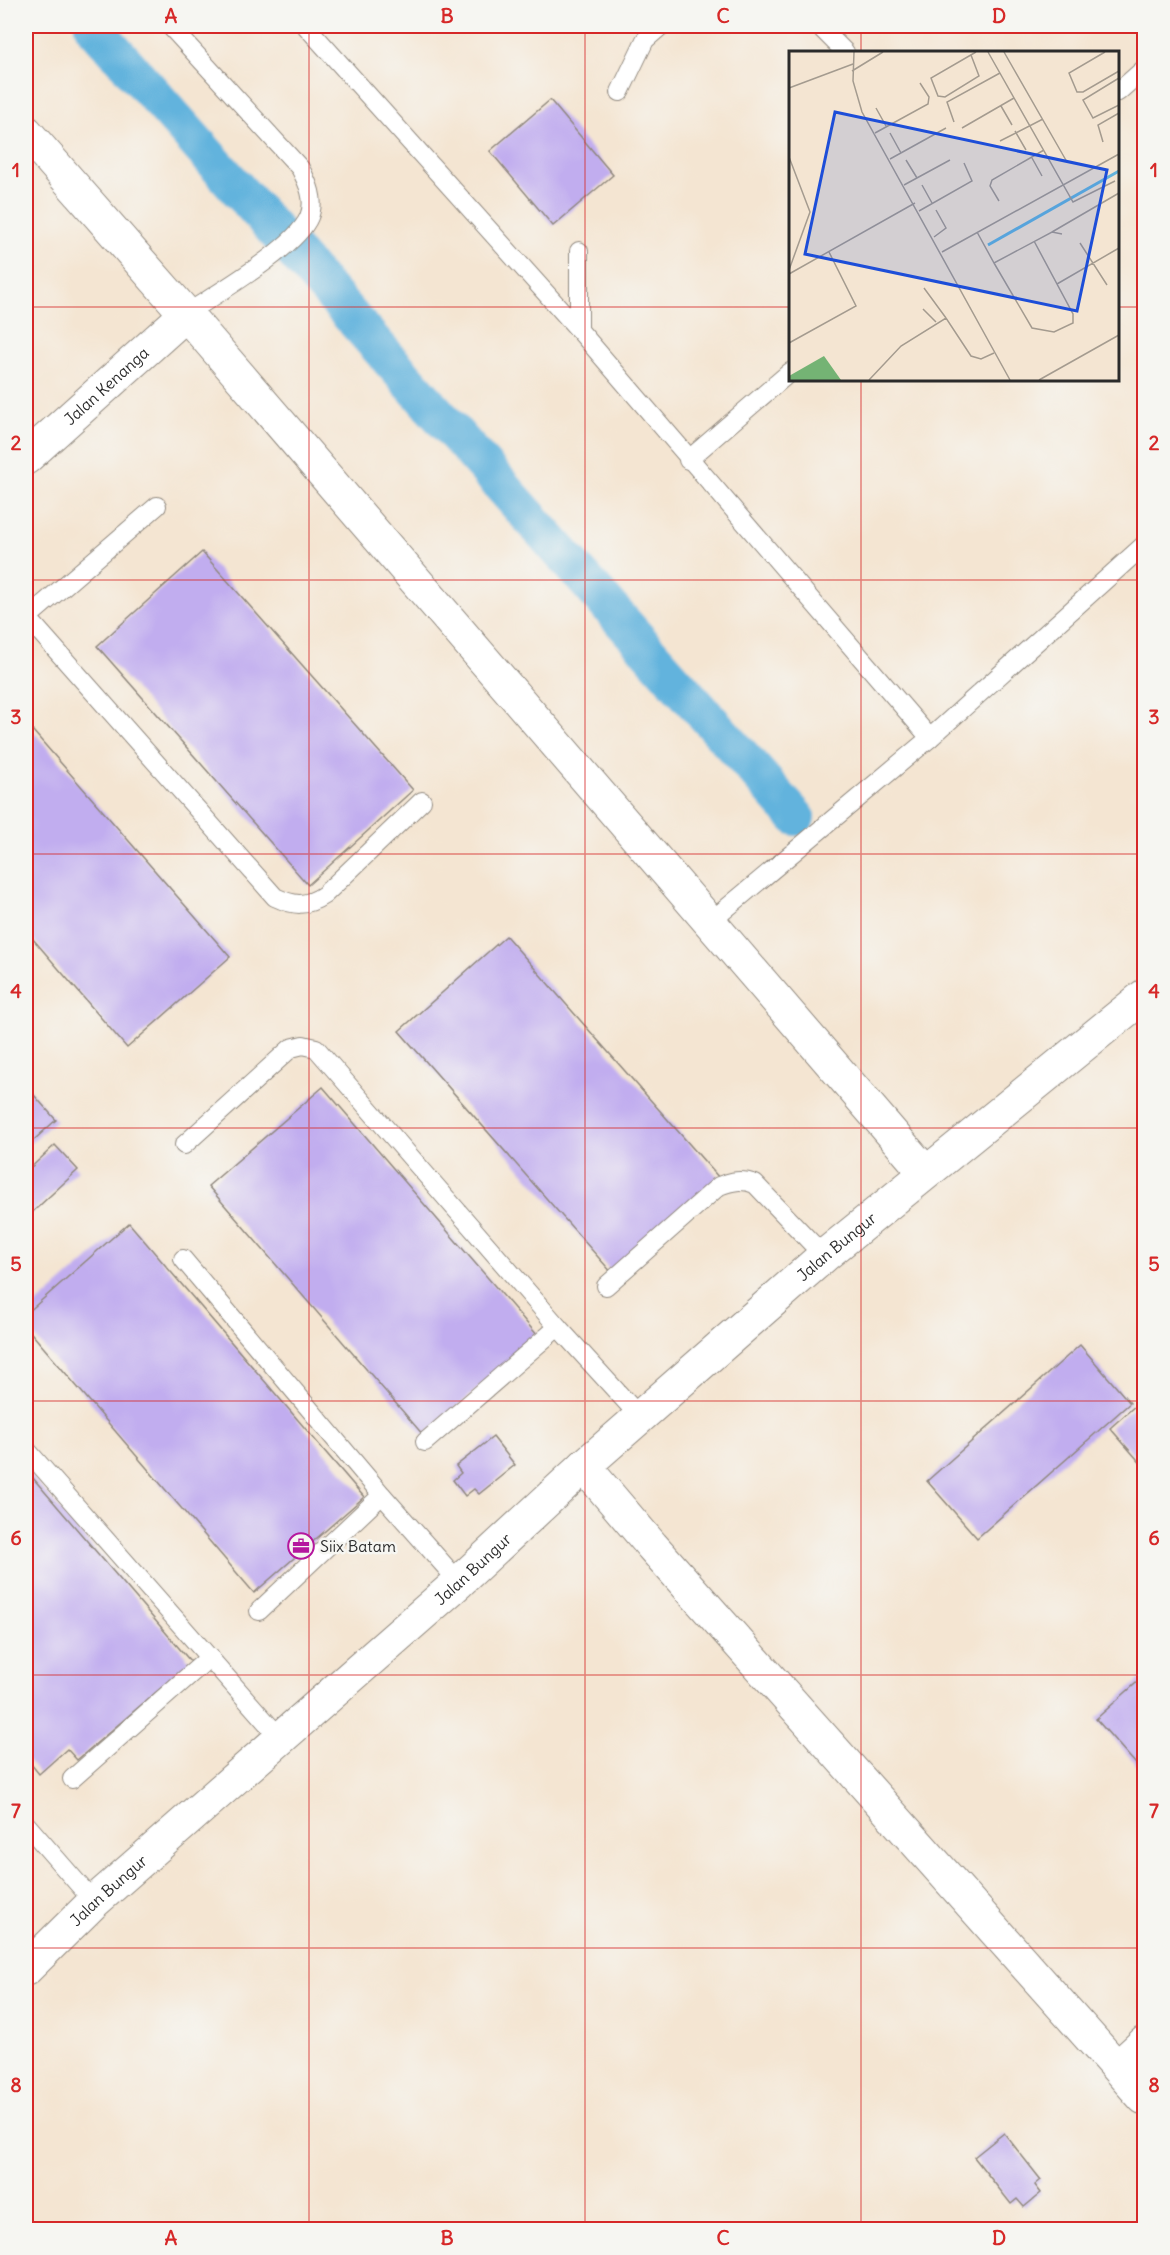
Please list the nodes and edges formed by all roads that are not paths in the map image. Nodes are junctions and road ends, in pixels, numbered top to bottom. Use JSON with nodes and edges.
{"nodes":[{"id":1,"x":170,"y":26,"type":"edge"},
{"id":2,"x":306,"y":26,"type":"edge"},
{"id":3,"x":661,"y":26,"type":"edge"},
{"id":4,"x":819,"y":26,"type":"edge"},
{"id":5,"x":843,"y":51,"type":"edge"},
{"id":6,"x":1144,"y":69,"type":"edge"},
{"id":7,"x":1119,"y":91,"type":"edge"},
{"id":8,"x":620,"y":92,"type":"dead end"},
{"id":9,"x":26,"y":132,"type":"edge"},
{"id":10,"x":579,"y":250,"type":"dead end"},
{"id":11,"x":186,"y":314,"type":"junction"},
{"id":12,"x":579,"y":330,"type":"junction"},
{"id":13,"x":789,"y":373,"type":"edge"},
{"id":14,"x":26,"y":458,"type":"edge"},
{"id":15,"x":688,"y":460,"type":"junction"},
{"id":16,"x":157,"y":506,"type":"dead end"},
{"id":17,"x":1144,"y":545,"type":"edge"},
{"id":18,"x":26,"y":617,"type":"edge"},
{"id":19,"x":930,"y":738,"type":"junction"},
{"id":20,"x":422,"y":801,"type":"dead end"},
{"id":21,"x":710,"y":922,"type":"junction"},
{"id":22,"x":1144,"y":996,"type":"edge"},
{"id":23,"x":184,"y":1145,"type":"dead end"},
{"id":24,"x":925,"y":1172,"type":"junction"},
{"id":25,"x":824,"y":1256,"type":"junction"},
{"id":26,"x":183,"y":1259,"type":"dead end"},
{"id":27,"x":606,"y":1286,"type":"dead end"},
{"id":28,"x":558,"y":1327,"type":"junction"},
{"id":29,"x":641,"y":1418,"type":"junction"},
{"id":30,"x":425,"y":1442,"type":"dead end"},
{"id":31,"x":26,"y":1449,"type":"edge"},
{"id":32,"x":584,"y":1466,"type":"junction"},
{"id":33,"x":382,"y":1495,"type":"junction"},
{"id":34,"x":459,"y":1582,"type":"junction"},
{"id":35,"x":259,"y":1611,"type":"dead end"},
{"id":36,"x":210,"y":1658,"type":"junction"},
{"id":37,"x":280,"y":1738,"type":"junction"},
{"id":38,"x":72,"y":1779,"type":"dead end"},
{"id":39,"x":26,"y":1824,"type":"edge"},
{"id":40,"x":94,"y":1902,"type":"junction"},
{"id":41,"x":26,"y":1969,"type":"edge"},
{"id":42,"x":1144,"y":2043,"type":"edge"},
{"id":43,"x":1118,"y":2067,"type":"junction"},
{"id":44,"x":1144,"y":2098,"type":"edge"}],
"edges":[{"from":1,"to":11,"type":"lane"},
{"from":2,"to":12,"type":"lane"},
{"from":3,"to":8,"type":"lane"},
{"from":4,"to":5,"type":"lane"},
{"from":6,"to":7,"type":"lane"},
{"from":9,"to":11,"type":"street"},
{"from":10,"to":12,"type":"lane"},
{"from":11,"to":14,"type":"street","name":"Jalan Kenanga"},
{"from":11,"to":21,"type":"street"},
{"from":12,"to":15,"type":"lane"},
{"from":13,"to":15,"type":"lane"},
{"from":15,"to":19,"type":"lane"},
{"from":16,"to":18,"type":"lane"},
{"from":17,"to":19,"type":"lane"},
{"from":18,"to":20,"type":"lane"},
{"from":19,"to":21,"type":"lane"},
{"from":21,"to":24,"type":"street"},
{"from":22,"to":24,"type":"street","name":"Jalan Bungur"},
{"from":23,"to":28,"type":"lane"},
{"from":24,"to":25,"type":"street","name":"Jalan Bungur"},
{"from":25,"to":27,"type":"lane"},
{"from":25,"to":29,"type":"street","name":"Jalan Bungur"},
{"from":26,"to":33,"type":"lane"},
{"from":28,"to":29,"type":"lane"},
{"from":28,"to":30,"type":"lane"},
{"from":29,"to":32,"type":"street","name":"Jalan Bungur"},
{"from":31,"to":36,"type":"lane"},
{"from":32,"to":34,"type":"street","name":"Jalan Bungur"},
{"from":32,"to":43,"type":"street"},
{"from":33,"to":34,"type":"lane"},
{"from":33,"to":35,"type":"lane"},
{"from":34,"to":37,"type":"street","name":"Jalan Bungur"},
{"from":36,"to":37,"type":"lane"},
{"from":36,"to":38,"type":"lane"},
{"from":37,"to":40,"type":"street","name":"Jalan Bungur"},
{"from":39,"to":40,"type":"lane"},
{"from":40,"to":41,"type":"street","name":"Jalan Bungur"},
{"from":42,"to":43,"type":"street"},
{"from":43,"to":44,"type":"street"}]}
